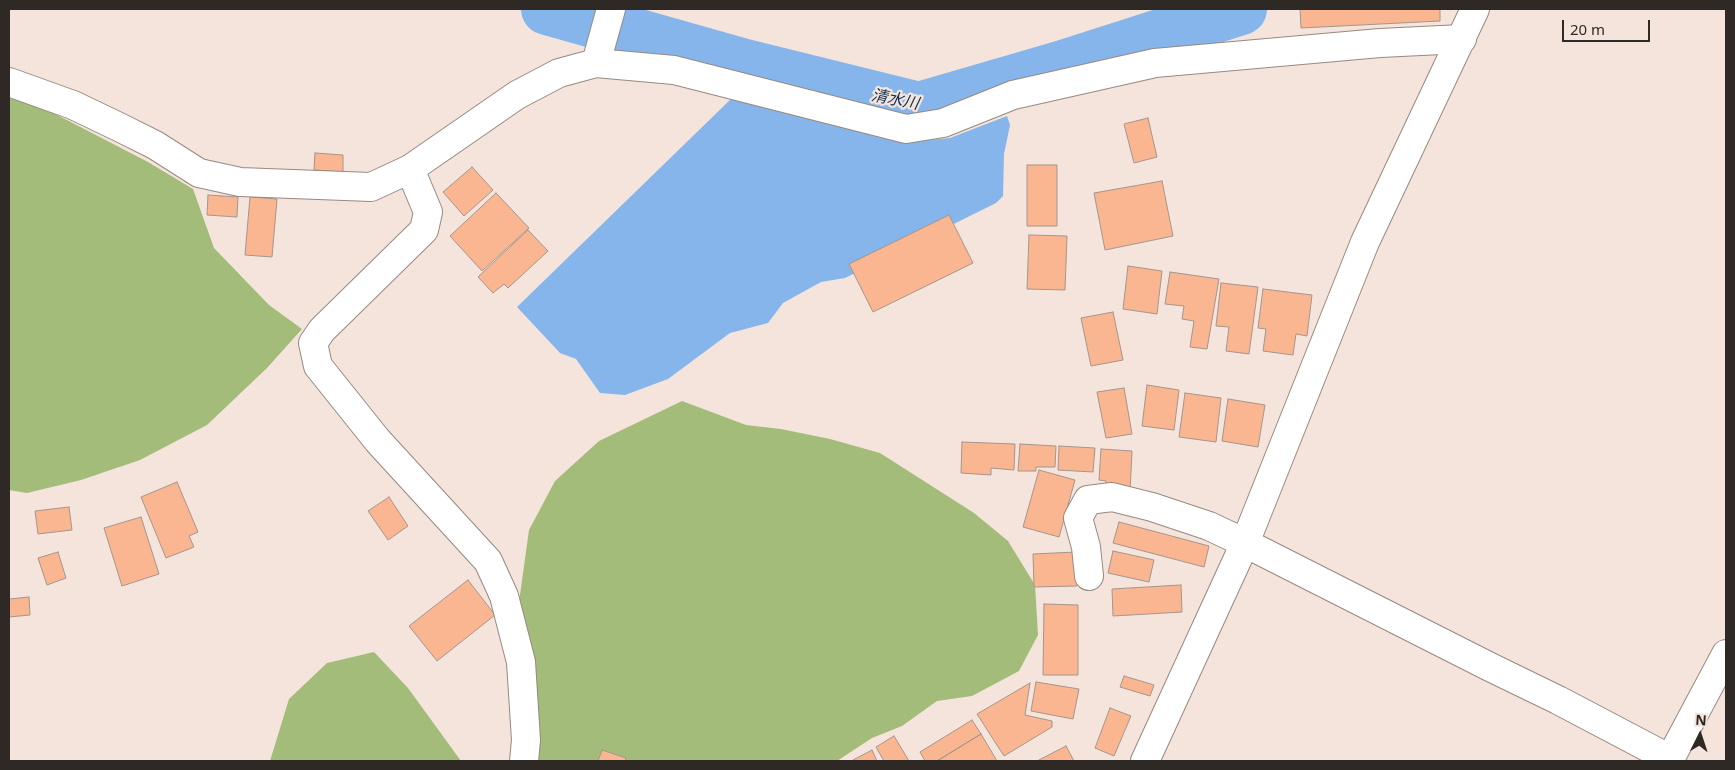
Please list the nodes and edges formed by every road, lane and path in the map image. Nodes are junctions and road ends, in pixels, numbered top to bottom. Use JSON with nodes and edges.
{"nodes":[{"id":1,"x":611,"y":9,"type":"edge"},
{"id":2,"x":1475,"y":9,"type":"edge"},
{"id":3,"x":1462,"y":39,"type":"junction"},
{"id":4,"x":596,"y":63,"type":"junction"},
{"id":5,"x":9,"y":82,"type":"edge"},
{"id":6,"x":410,"y":170,"type":"junction"},
{"id":7,"x":1245,"y":543,"type":"junction"},
{"id":8,"x":1089,"y":576,"type":"dead end"},
{"id":9,"x":1726,"y":654,"type":"edge"},
{"id":10,"x":1670,"y":760,"type":"edge"},
{"id":11,"x":524,"y":761,"type":"edge"},
{"id":12,"x":1145,"y":761,"type":"edge"}],
"edges":[{"from":1,"to":4,"type":"street"},
{"from":2,"to":3,"type":"street"},
{"from":3,"to":4,"type":"street"},
{"from":3,"to":7,"type":"street"},
{"from":4,"to":6,"type":"street"},
{"from":5,"to":6,"type":"street"},
{"from":6,"to":11,"type":"street"},
{"from":7,"to":8,"type":"street"},
{"from":7,"to":10,"type":"street"},
{"from":7,"to":12,"type":"street"},
{"from":9,"to":10,"type":"street"}]}
